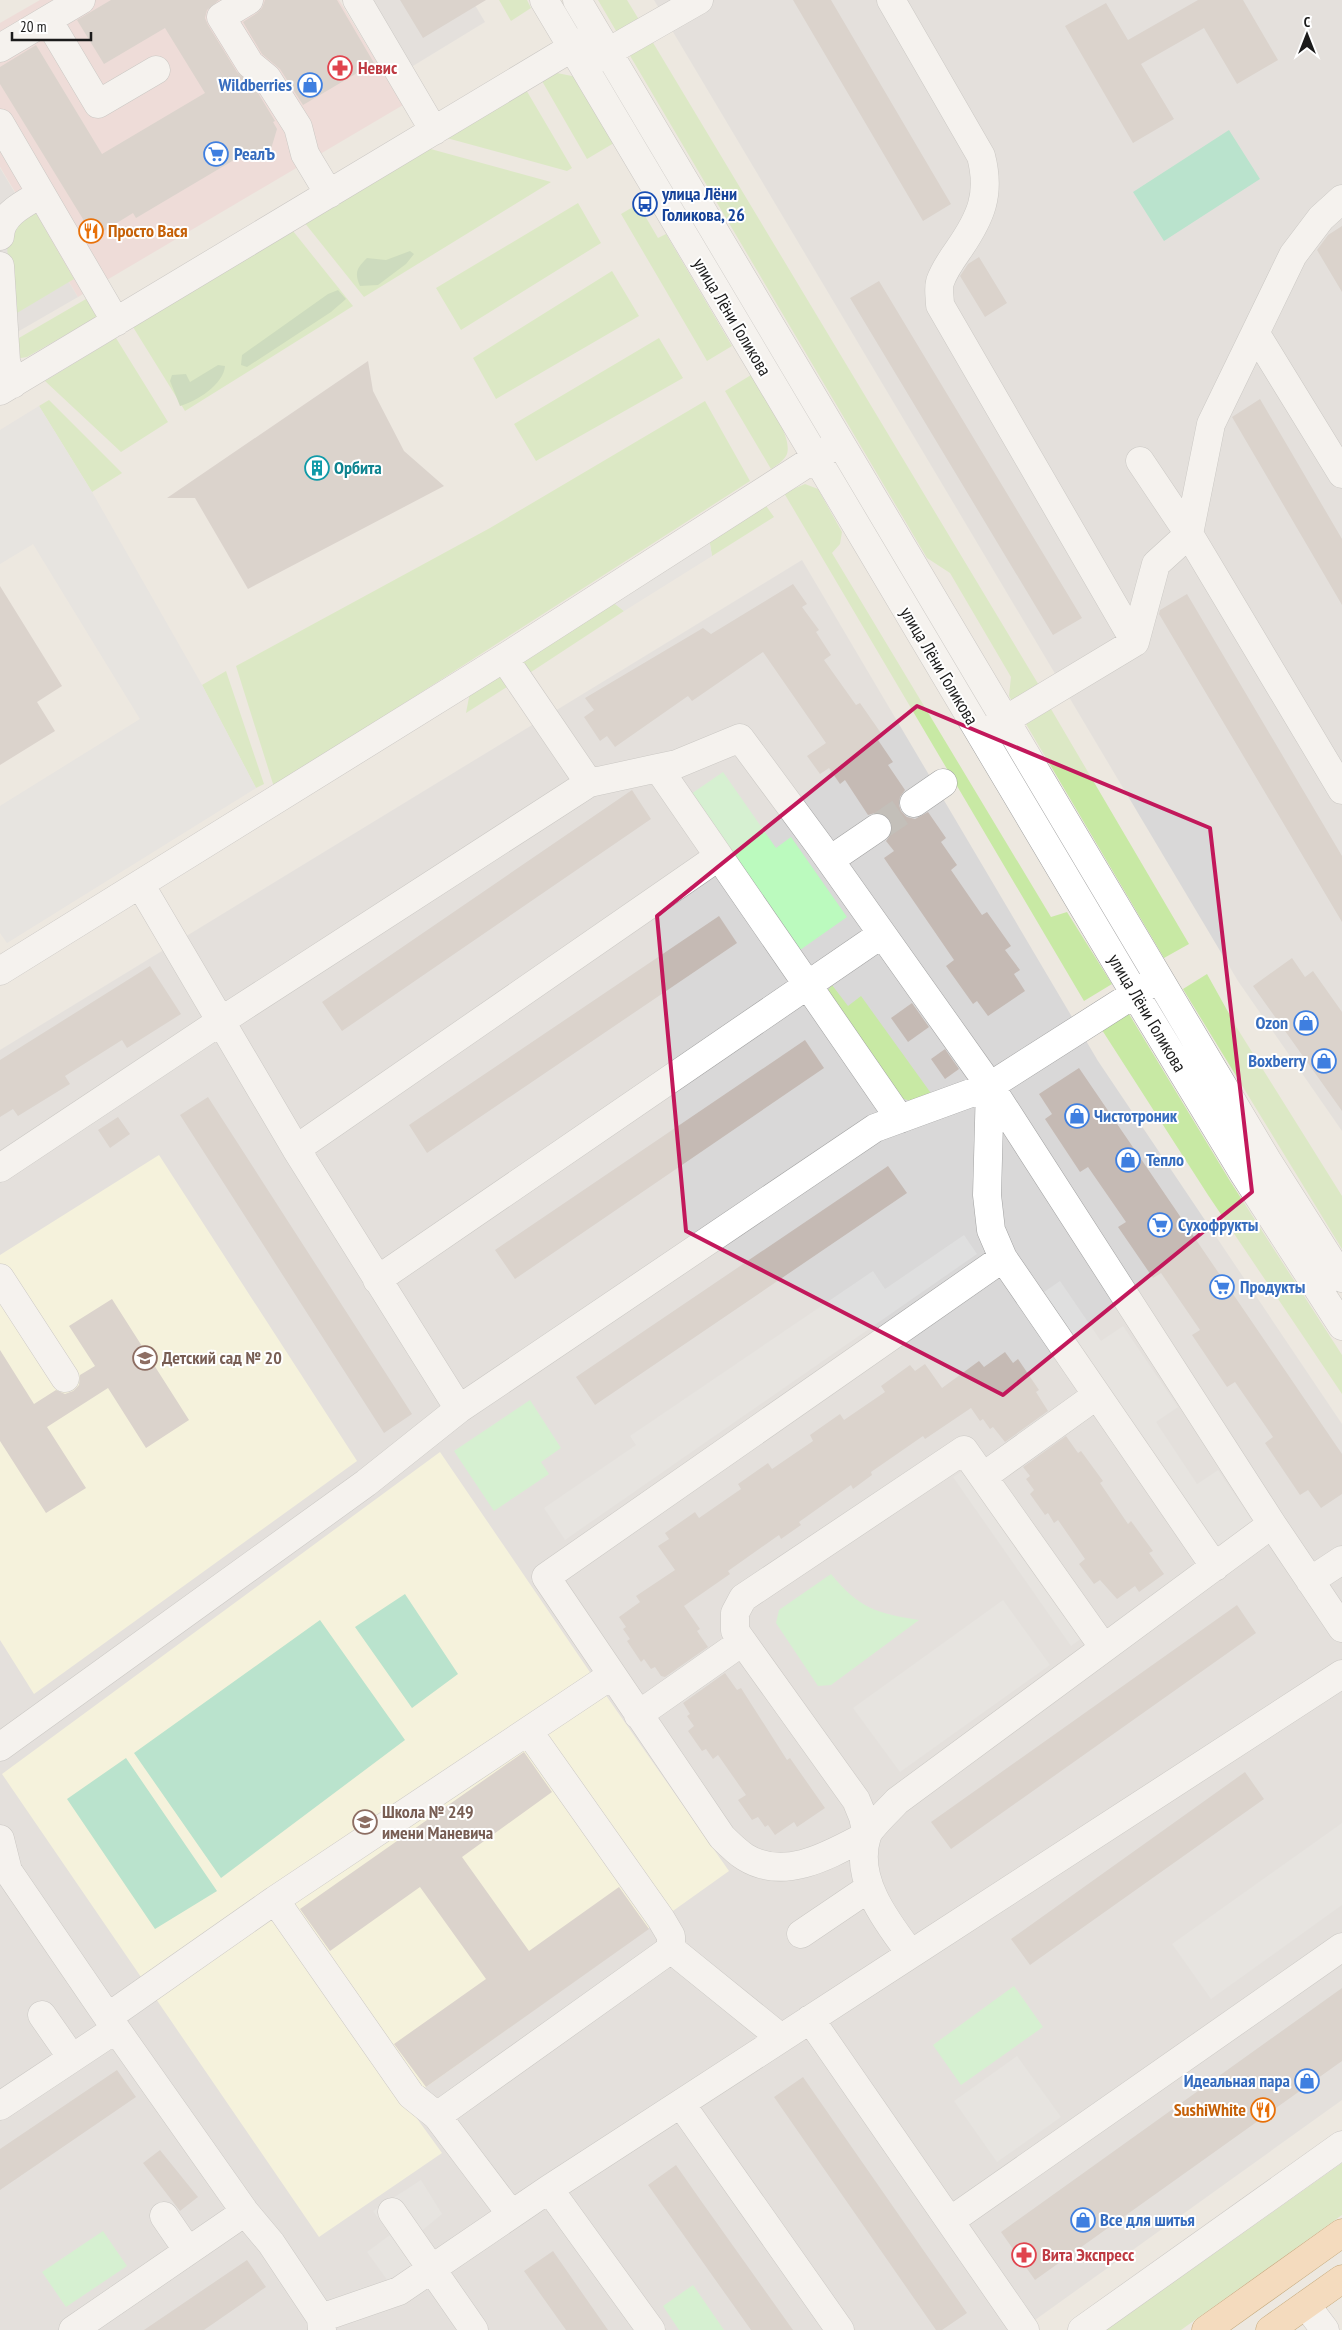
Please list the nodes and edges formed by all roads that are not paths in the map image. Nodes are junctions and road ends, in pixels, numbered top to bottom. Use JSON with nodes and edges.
{"nodes":[{"id":1,"x":81,"y":0,"type":"edge"},
{"id":2,"x":249,"y":0,"type":"edge"},
{"id":3,"x":357,"y":0,"type":"edge"},
{"id":4,"x":544,"y":0,"type":"edge"},
{"id":5,"x":577,"y":0,"type":"edge"},
{"id":6,"x":699,"y":0,"type":"edge"},
{"id":7,"x":891,"y":0,"type":"edge"},
{"id":8,"x":48,"y":20,"type":"junction"},
{"id":9,"x":603,"y":42,"type":"junction"},
{"id":10,"x":0,"y":48,"type":"edge"},
{"id":11,"x":578,"y":57,"type":"junction"},
{"id":12,"x":156,"y":70,"type":"dead end"},
{"id":13,"x":0,"y":123,"type":"edge"},
{"id":14,"x":434,"y":131,"type":"junction"},
{"id":15,"x":658,"y":133,"type":"junction"},
{"id":16,"x":632,"y":149,"type":"junction"},
{"id":17,"x":41,"y":194,"type":"junction"},
{"id":18,"x":329,"y":194,"type":"junction"},
{"id":19,"x":1342,"y":199,"type":"edge"},
{"id":20,"x":0,"y":236,"type":"edge"},
{"id":21,"x":0,"y":266,"type":"edge"},
{"id":22,"x":116,"y":322,"type":"junction"},
{"id":23,"x":1256,"y":334,"type":"junction"},
{"id":24,"x":780,"y":340,"type":"junction"},
{"id":25,"x":755,"y":356,"type":"junction"},
{"id":26,"x":6,"y":388,"type":"edge"},
{"id":27,"x":840,"y":442,"type":"junction"},
{"id":28,"x":815,"y":458,"type":"junction"},
{"id":29,"x":1140,"y":461,"type":"dead end"},
{"id":30,"x":1342,"y":474,"type":"edge"},
{"id":31,"x":1189,"y":534,"type":"junction"},
{"id":32,"x":1135,"y":642,"type":"junction"},
{"id":33,"x":504,"y":658,"type":"junction"},
{"id":34,"x":1007,"y":719,"type":"junction"},
{"id":35,"x":980,"y":735,"type":"junction"},
{"id":36,"x":658,"y":768,"type":"junction"},
{"id":37,"x":589,"y":783,"type":"junction"},
{"id":38,"x":943,"y":783,"type":"dead end"},
{"id":39,"x":1342,"y":790,"type":"edge"},
{"id":40,"x":914,"y":803,"type":"tunnel mouth"},
{"id":41,"x":877,"y":828,"type":"tunnel mouth"},
{"id":42,"x":718,"y":858,"type":"junction"},
{"id":43,"x":830,"y":860,"type":"junction"},
{"id":44,"x":140,"y":884,"type":"junction"},
{"id":45,"x":882,"y":934,"type":"junction"},
{"id":46,"x":0,"y":971,"type":"edge"},
{"id":47,"x":1160,"y":978,"type":"junction"},
{"id":48,"x":807,"y":986,"type":"junction"},
{"id":49,"x":1135,"y":994,"type":"junction"},
{"id":50,"x":221,"y":1021,"type":"junction"},
{"id":51,"x":990,"y":1086,"type":"junction"},
{"id":52,"x":900,"y":1119,"type":"junction"},
{"id":53,"x":296,"y":1150,"type":"junction"},
{"id":54,"x":0,"y":1168,"type":"edge"},
{"id":55,"x":1003,"y":1258,"type":"junction"},
{"id":56,"x":0,"y":1278,"type":"edge"},
{"id":57,"x":1342,"y":1278,"type":"edge"},
{"id":58,"x":377,"y":1280,"type":"junction"},
{"id":59,"x":1342,"y":1326,"type":"edge"},
{"id":60,"x":65,"y":1378,"type":"dead end"},
{"id":61,"x":1097,"y":1395,"type":"junction"},
{"id":62,"x":458,"y":1409,"type":"junction"},
{"id":63,"x":984,"y":1476,"type":"junction"},
{"id":64,"x":1272,"y":1524,"type":"junction"},
{"id":65,"x":1342,"y":1560,"type":"edge"},
{"id":66,"x":1214,"y":1567,"type":"junction"},
{"id":67,"x":1310,"y":1582,"type":"junction"},
{"id":68,"x":1342,"y":1628,"type":"edge"},
{"id":69,"x":742,"y":1642,"type":"junction"},
{"id":70,"x":1104,"y":1648,"type":"junction"},
{"id":71,"x":1342,"y":1674,"type":"edge"},
{"id":72,"x":612,"y":1675,"type":"junction"},
{"id":73,"x":638,"y":1715,"type":"junction"},
{"id":74,"x":529,"y":1732,"type":"junction"},
{"id":75,"x":0,"y":1747,"type":"edge"},
{"id":76,"x":867,"y":1835,"type":"junction"},
{"id":77,"x":0,"y":1839,"type":"edge"},
{"id":78,"x":869,"y":1888,"type":"junction"},
{"id":79,"x":275,"y":1900,"type":"junction"},
{"id":80,"x":801,"y":1934,"type":"dead end"},
{"id":81,"x":1342,"y":1947,"type":"edge"},
{"id":82,"x":671,"y":1949,"type":"junction"},
{"id":83,"x":911,"y":1954,"type":"junction"},
{"id":84,"x":42,"y":2015,"type":"dead end"},
{"id":85,"x":810,"y":2019,"type":"junction"},
{"id":86,"x":112,"y":2023,"type":"junction"},
{"id":87,"x":781,"y":2038,"type":"junction"},
{"id":88,"x":72,"y":2058,"type":"junction"},
{"id":89,"x":681,"y":2104,"type":"junction"},
{"id":90,"x":0,"y":2106,"type":"edge"},
{"id":91,"x":437,"y":2116,"type":"junction"},
{"id":92,"x":1342,"y":2145,"type":"edge"},
{"id":93,"x":550,"y":2189,"type":"junction"},
{"id":94,"x":245,"y":2212,"type":"junction"},
{"id":95,"x":392,"y":2212,"type":"dead end"},
{"id":96,"x":511,"y":2214,"type":"junction"},
{"id":97,"x":164,"y":2216,"type":"dead end"},
{"id":98,"x":950,"y":2221,"type":"junction"},
{"id":99,"x":1342,"y":2233,"type":"edge"},
{"id":100,"x":188,"y":2251,"type":"junction"},
{"id":101,"x":430,"y":2270,"type":"junction"},
{"id":102,"x":1342,"y":2279,"type":"edge"},
{"id":103,"x":1306,"y":2305,"type":"junction"},
{"id":104,"x":321,"y":2324,"type":"edge"},
{"id":105,"x":73,"y":2330,"type":"edge"},
{"id":106,"x":474,"y":2330,"type":"edge"},
{"id":107,"x":651,"y":2330,"type":"edge"},
{"id":108,"x":840,"y":2330,"type":"edge"},
{"id":109,"x":1025,"y":2330,"type":"edge"},
{"id":110,"x":1082,"y":2330,"type":"edge"},
{"id":111,"x":1206,"y":2330,"type":"edge"},
{"id":112,"x":1270,"y":2330,"type":"edge"},
{"id":113,"x":1325,"y":2330,"type":"edge"}],
"edges":[{"from":1,"to":8,"type":"street"},
{"from":2,"to":18,"type":"street"},
{"from":3,"to":14,"type":"street"},
{"from":4,"to":11,"type":"street","name":"улица Лёни Голикова"},
{"from":5,"to":9,"type":"street","name":"улица Лёни Голикова"},
{"from":6,"to":9,"type":"street"},
{"from":7,"to":32,"type":"street"},
{"from":8,"to":10,"type":"street"},
{"from":8,"to":12,"type":"street"},
{"from":9,"to":11,"type":"street"},
{"from":9,"to":15,"type":"street","name":"улица Лёни Голикова"},
{"from":11,"to":14,"type":"street"},
{"from":11,"to":16,"type":"street","name":"улица Лёни Голикова"},
{"from":13,"to":17,"type":"street"},
{"from":14,"to":18,"type":"street"},
{"from":15,"to":16,"type":"street"},
{"from":15,"to":24,"type":"street","name":"улица Лёни Голикова"},
{"from":16,"to":25,"type":"street","name":"улица Лёни Голикова"},
{"from":17,"to":20,"type":"street"},
{"from":17,"to":22,"type":"street"},
{"from":18,"to":22,"type":"street"},
{"from":19,"to":23,"type":"street"},
{"from":21,"to":26,"type":"street"},
{"from":22,"to":26,"type":"street"},
{"from":23,"to":30,"type":"street"},
{"from":23,"to":31,"type":"street"},
{"from":24,"to":25,"type":"street"},
{"from":24,"to":27,"type":"street","name":"улица Лёни Голикова"},
{"from":25,"to":28,"type":"street","name":"улица Лёни Голикова"},
{"from":27,"to":28,"type":"street"},
{"from":27,"to":34,"type":"street","name":"улица Лёни Голикова"},
{"from":28,"to":33,"type":"street"},
{"from":28,"to":35,"type":"street","name":"улица Лёни Голикова"},
{"from":29,"to":31,"type":"street"},
{"from":31,"to":32,"type":"street"},
{"from":31,"to":39,"type":"street"},
{"from":32,"to":34,"type":"street"},
{"from":33,"to":37,"type":"street"},
{"from":33,"to":44,"type":"street"},
{"from":34,"to":35,"type":"street"},
{"from":34,"to":47,"type":"street","name":"улица Лёни Голикова"},
{"from":35,"to":49,"type":"street","name":"улица Лёни Голикова"},
{"from":36,"to":37,"type":"street"},
{"from":36,"to":42,"type":"street"},
{"from":36,"to":43,"type":"street"},
{"from":37,"to":50,"type":"street"},
{"from":38,"to":40,"type":"street"},
{"from":41,"to":43,"type":"street"},
{"from":42,"to":48,"type":"street"},
{"from":42,"to":53,"type":"street"},
{"from":43,"to":45,"type":"street"},
{"from":44,"to":46,"type":"street"},
{"from":44,"to":50,"type":"street"},
{"from":45,"to":48,"type":"street"},
{"from":45,"to":51,"type":"street"},
{"from":47,"to":49,"type":"street"},
{"from":47,"to":57,"type":"street","name":"улица Лёни Голикова"},
{"from":48,"to":52,"type":"street"},
{"from":48,"to":58,"type":"street"},
{"from":49,"to":51,"type":"street"},
{"from":49,"to":59,"type":"street","name":"улица Лёни Голикова"},
{"from":50,"to":53,"type":"street"},
{"from":50,"to":54,"type":"street"},
{"from":51,"to":52,"type":"street"},
{"from":51,"to":55,"type":"street"},
{"from":51,"to":64,"type":"street"},
{"from":52,"to":62,"type":"street"},
{"from":53,"to":58,"type":"street"},
{"from":55,"to":61,"type":"street"},
{"from":55,"to":72,"type":"street"},
{"from":56,"to":60,"type":"street"},
{"from":58,"to":62,"type":"street"},
{"from":61,"to":63,"type":"street"},
{"from":61,"to":66,"type":"street"},
{"from":62,"to":75,"type":"street"},
{"from":63,"to":69,"type":"street"},
{"from":63,"to":70,"type":"street"},
{"from":64,"to":66,"type":"street"},
{"from":64,"to":67,"type":"street"},
{"from":65,"to":67,"type":"street"},
{"from":66,"to":70,"type":"street"},
{"from":67,"to":68,"type":"street"},
{"from":69,"to":73,"type":"street"},
{"from":69,"to":76,"type":"street"},
{"from":70,"to":76,"type":"street"},
{"from":71,"to":83,"type":"street"},
{"from":72,"to":73,"type":"street"},
{"from":72,"to":74,"type":"street"},
{"from":73,"to":76,"type":"street"},
{"from":74,"to":79,"type":"street"},
{"from":74,"to":82,"type":"street"},
{"from":76,"to":78,"type":"street"},
{"from":77,"to":86,"type":"street"},
{"from":78,"to":80,"type":"street"},
{"from":78,"to":83,"type":"street"},
{"from":79,"to":86,"type":"street"},
{"from":79,"to":91,"type":"street"},
{"from":81,"to":98,"type":"street"},
{"from":82,"to":87,"type":"street"},
{"from":82,"to":91,"type":"street"},
{"from":83,"to":85,"type":"street"},
{"from":84,"to":88,"type":"street"},
{"from":85,"to":87,"type":"street"},
{"from":85,"to":98,"type":"street"},
{"from":86,"to":88,"type":"street"},
{"from":86,"to":94,"type":"street"},
{"from":87,"to":89,"type":"street"},
{"from":88,"to":90,"type":"street"},
{"from":89,"to":93,"type":"street"},
{"from":89,"to":108,"type":"street"},
{"from":91,"to":96,"type":"street"},
{"from":92,"to":110,"type":"street"},
{"from":93,"to":96,"type":"street"},
{"from":93,"to":107,"type":"street"},
{"from":94,"to":100,"type":"street"},
{"from":94,"to":104,"type":"street"},
{"from":95,"to":101,"type":"street"},
{"from":96,"to":101,"type":"street"},
{"from":97,"to":100,"type":"street"},
{"from":98,"to":109,"type":"street"},
{"from":99,"to":111,"type":"main road"},
{"from":100,"to":105,"type":"street"},
{"from":101,"to":104,"type":"street"},
{"from":101,"to":106,"type":"street"},
{"from":102,"to":103,"type":"main road"},
{"from":103,"to":112,"type":"main road"},
{"from":103,"to":113,"type":"street"}]}
